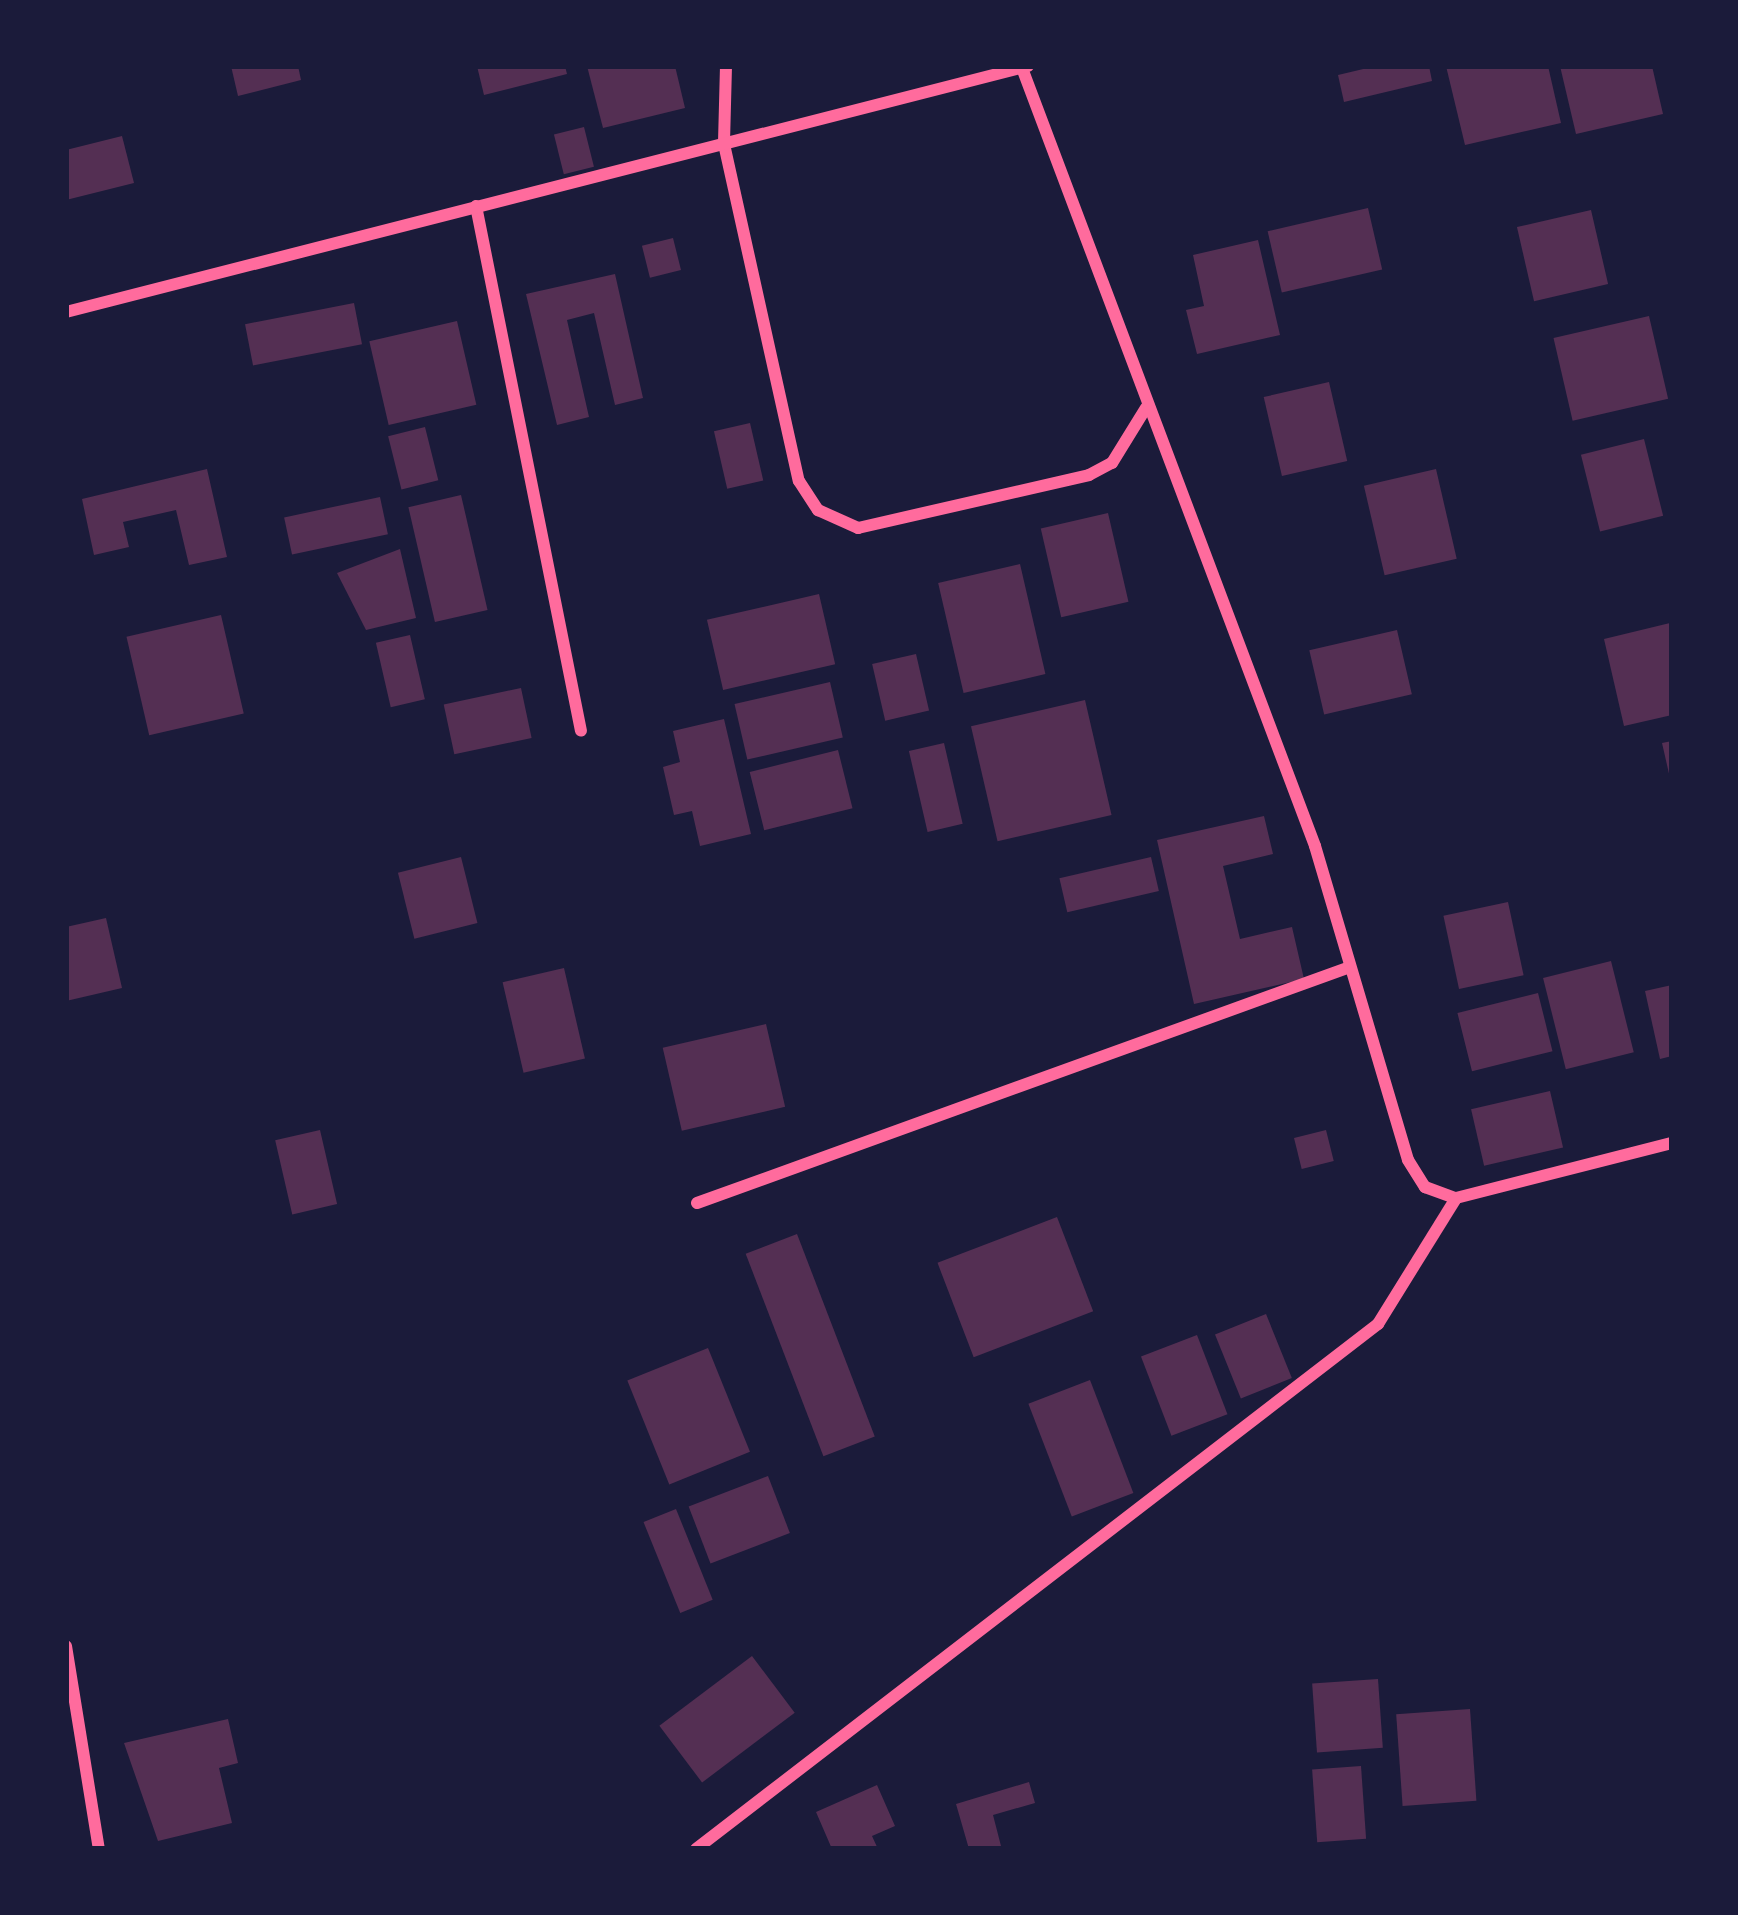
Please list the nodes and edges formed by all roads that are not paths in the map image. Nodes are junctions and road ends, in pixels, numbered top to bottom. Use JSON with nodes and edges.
{"nodes":[{"id":1,"x":727,"y":66,"type":"edge"},
{"id":2,"x":961,"y":66,"type":"edge"},
{"id":3,"x":1025,"y":67,"type":"edge"},
{"id":4,"x":972,"y":82,"type":"junction"},
{"id":5,"x":724,"y":144,"type":"junction"},
{"id":6,"x":476,"y":206,"type":"junction"},
{"id":7,"x":66,"y":312,"type":"edge"},
{"id":8,"x":1146,"y":408,"type":"junction"},
{"id":9,"x":581,"y":731,"type":"dead end"},
{"id":10,"x":1350,"y":967,"type":"junction"},
{"id":11,"x":1672,"y":1143,"type":"edge"},
{"id":12,"x":1456,"y":1198,"type":"junction"},
{"id":13,"x":697,"y":1203,"type":"dead end"},
{"id":14,"x":66,"y":1646,"type":"edge"},
{"id":15,"x":99,"y":1849,"type":"edge"},
{"id":16,"x":696,"y":1849,"type":"edge"}],
"edges":[{"from":1,"to":5,"type":"street"},
{"from":2,"to":4,"type":"street"},
{"from":3,"to":4,"type":"street"},
{"from":3,"to":8,"type":"street"},
{"from":4,"to":5,"type":"street"},
{"from":5,"to":6,"type":"street"},
{"from":5,"to":8,"type":"street"},
{"from":6,"to":7,"type":"street"},
{"from":6,"to":9,"type":"street"},
{"from":8,"to":10,"type":"street"},
{"from":10,"to":12,"type":"street"},
{"from":10,"to":13,"type":"street"},
{"from":11,"to":12,"type":"street"},
{"from":12,"to":16,"type":"street"},
{"from":14,"to":15,"type":"street"}]}
